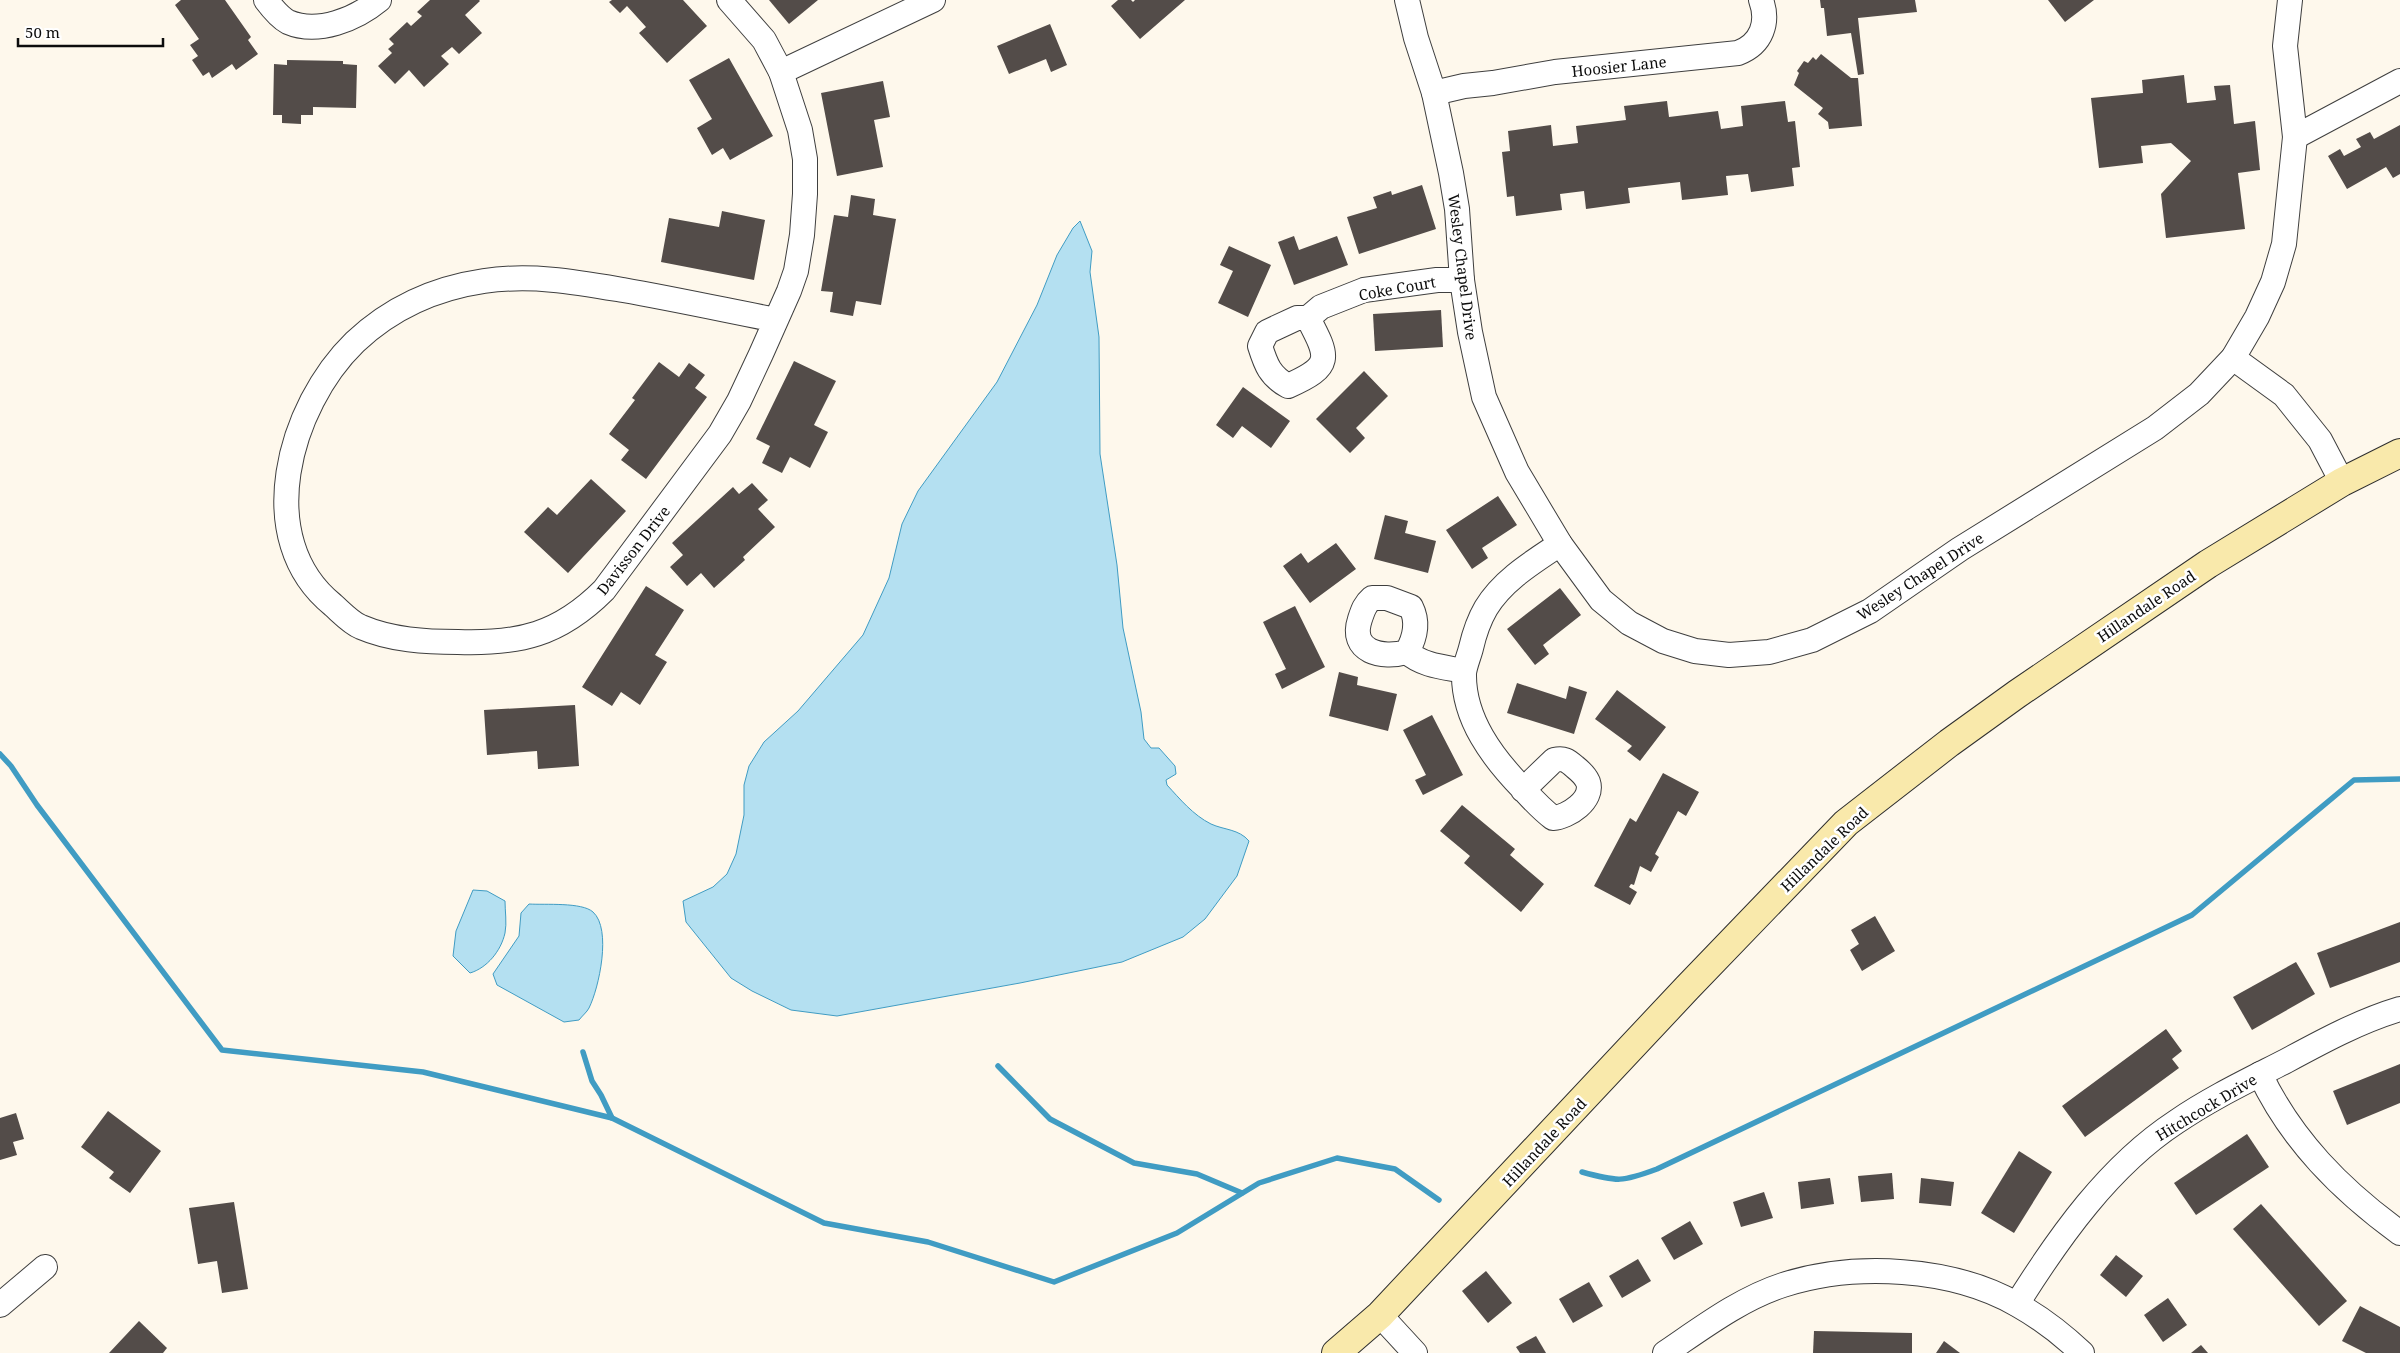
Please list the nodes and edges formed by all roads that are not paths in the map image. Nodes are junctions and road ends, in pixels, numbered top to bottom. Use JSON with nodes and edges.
{"nodes":[{"id":1,"x":266,"y":0,"type":"edge"},
{"id":2,"x":380,"y":0,"type":"edge"},
{"id":3,"x":729,"y":0,"type":"edge"},
{"id":4,"x":934,"y":0,"type":"edge"},
{"id":5,"x":1408,"y":0,"type":"edge"},
{"id":6,"x":1761,"y":0,"type":"edge"},
{"id":7,"x":2290,"y":0,"type":"edge"},
{"id":8,"x":781,"y":72,"type":"junction"},
{"id":9,"x":2400,"y":81,"type":"edge"},
{"id":10,"x":1434,"y":93,"type":"junction"},
{"id":11,"x":2295,"y":137,"type":"junction"},
{"id":12,"x":1462,"y":280,"type":"junction"},
{"id":13,"x":1308,"y":318,"type":"dead end"},
{"id":14,"x":776,"y":320,"type":"junction"},
{"id":15,"x":2233,"y":358,"type":"junction"},
{"id":16,"x":2400,"y":453,"type":"edge"},
{"id":17,"x":2342,"y":482,"type":"junction"},
{"id":18,"x":1560,"y":544,"type":"junction"},
{"id":19,"x":1408,"y":652,"type":"dead end"},
{"id":20,"x":1464,"y":671,"type":"junction"},
{"id":21,"x":1524,"y":790,"type":"dead end"},
{"id":22,"x":2400,"y":1010,"type":"edge"},
{"id":23,"x":2260,"y":1074,"type":"junction"},
{"id":24,"x":2400,"y":1233,"type":"edge"},
{"id":25,"x":45,"y":1267,"type":"dead end"},
{"id":26,"x":2018,"y":1304,"type":"junction"},
{"id":27,"x":0,"y":1305,"type":"edge"},
{"id":28,"x":1380,"y":1315,"type":"junction"},
{"id":29,"x":1336,"y":1353,"type":"edge"},
{"id":30,"x":1415,"y":1353,"type":"edge"},
{"id":31,"x":1665,"y":1353,"type":"edge"},
{"id":32,"x":2082,"y":1353,"type":"edge"}],
"edges":[{"from":1,"to":2,"type":"street"},
{"from":3,"to":8,"type":"street","name":"Davisson Drive"},
{"from":4,"to":8,"type":"street"},
{"from":5,"to":10,"type":"street","name":"Wesley Chapel Drive"},
{"from":6,"to":10,"type":"street","name":"Hoosier Lane"},
{"from":7,"to":11,"type":"street","name":"Wesley Chapel Drive"},
{"from":8,"to":14,"type":"street","name":"Davisson Drive"},
{"from":9,"to":11,"type":"street"},
{"from":10,"to":12,"type":"street","name":"Wesley Chapel Drive"},
{"from":11,"to":15,"type":"street","name":"Wesley Chapel Drive"},
{"from":12,"to":13,"type":"street","name":"Coke Court"},
{"from":12,"to":18,"type":"street","name":"Wesley Chapel Drive"},
{"from":14,"to":14,"type":"street","name":"Davisson Drive"},
{"from":15,"to":17,"type":"street"},
{"from":15,"to":18,"type":"street","name":"Wesley Chapel Drive"},
{"from":16,"to":17,"type":"street","name":"Hillandale Road"},
{"from":17,"to":28,"type":"street","name":"Hillandale Road"},
{"from":18,"to":20,"type":"street"},
{"from":19,"to":20,"type":"street"},
{"from":20,"to":21,"type":"street"},
{"from":22,"to":23,"type":"street","name":"Hitchcock Drive"},
{"from":23,"to":24,"type":"street"},
{"from":23,"to":26,"type":"street","name":"Hitchcock Drive"},
{"from":25,"to":27,"type":"street"},
{"from":26,"to":31,"type":"street"},
{"from":26,"to":32,"type":"street"},
{"from":28,"to":29,"type":"street","name":"Hillandale Road"},
{"from":28,"to":30,"type":"street"}]}
